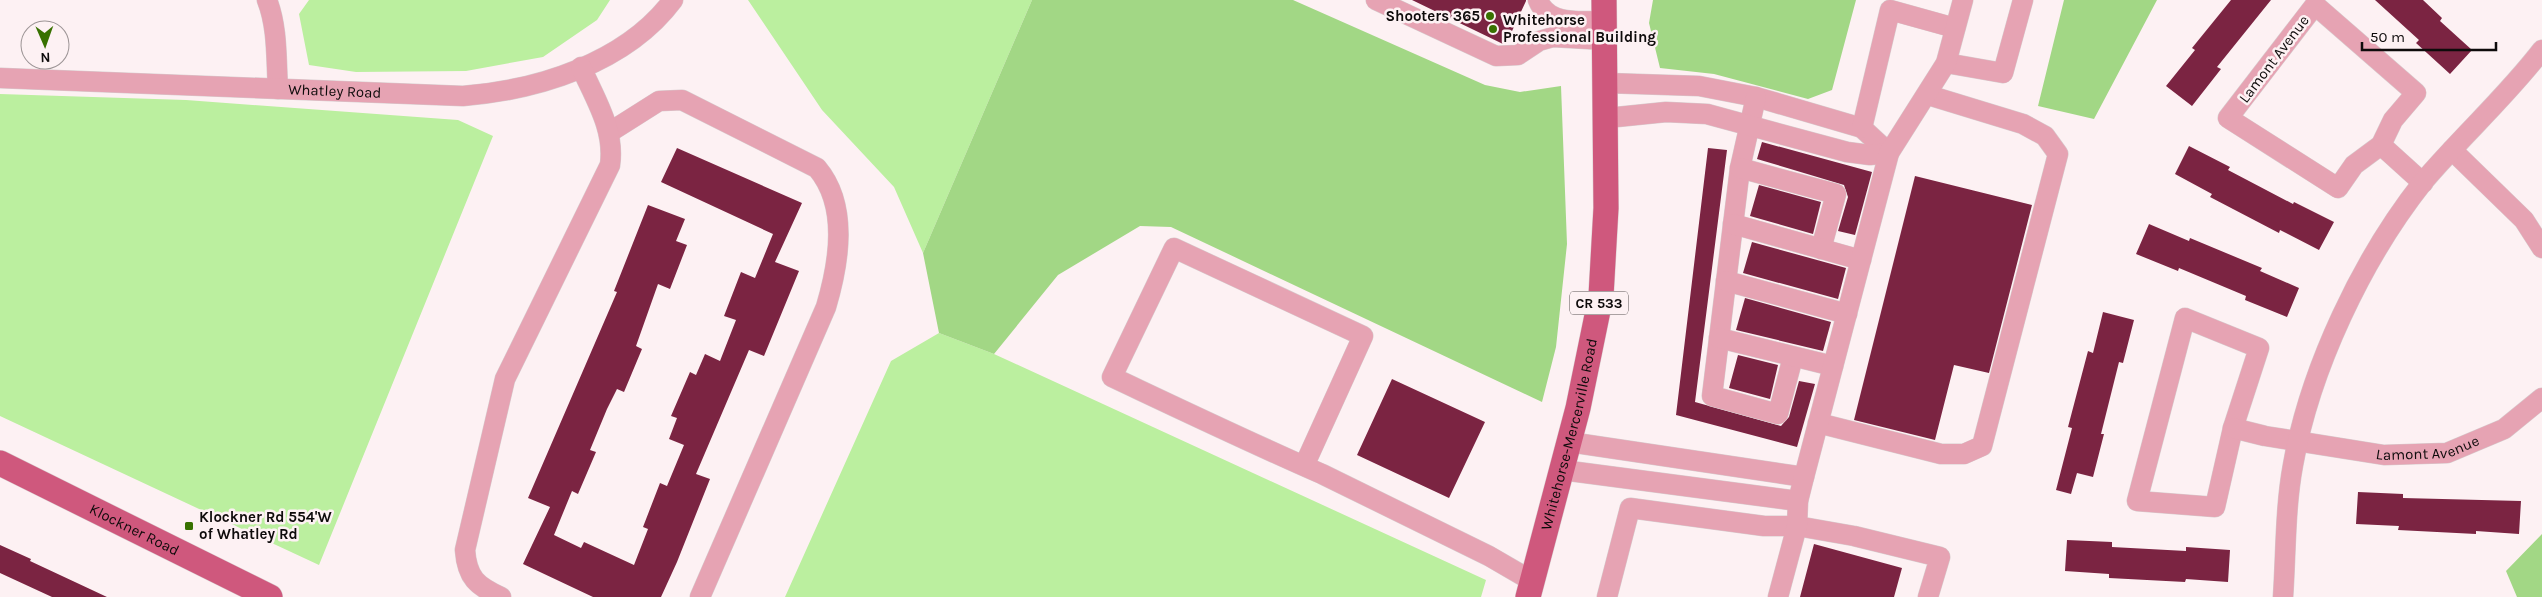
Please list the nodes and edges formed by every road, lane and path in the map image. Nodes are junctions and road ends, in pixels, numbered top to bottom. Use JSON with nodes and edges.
{"nodes":[{"id":1,"x":269,"y":0,"type":"edge"},
{"id":2,"x":673,"y":0,"type":"edge"},
{"id":3,"x":1376,"y":0,"type":"edge"},
{"id":4,"x":1963,"y":0,"type":"edge"},
{"id":5,"x":2023,"y":0,"type":"edge"},
{"id":6,"x":1885,"y":5,"type":"edge"},
{"id":7,"x":1541,"y":6,"type":"edge"},
{"id":8,"x":1604,"y":20,"type":"edge"},
{"id":9,"x":1955,"y":28,"type":"junction"},
{"id":10,"x":1539,"y":41,"type":"junction"},
{"id":11,"x":2542,"y":50,"type":"edge"},
{"id":12,"x":1946,"y":63,"type":"junction"},
{"id":13,"x":581,"y":67,"type":"junction"},
{"id":14,"x":0,"y":78,"type":"edge"},
{"id":15,"x":1606,"y":83,"type":"junction"},
{"id":16,"x":278,"y":89,"type":"junction"},
{"id":17,"x":1928,"y":95,"type":"junction"},
{"id":18,"x":1756,"y":98,"type":"junction"},
{"id":19,"x":1607,"y":118,"type":"junction"},
{"id":20,"x":1749,"y":124,"type":"junction"},
{"id":21,"x":1862,"y":128,"type":"junction"},
{"id":22,"x":610,"y":132,"type":"junction"},
{"id":23,"x":2380,"y":145,"type":"junction"},
{"id":24,"x":2452,"y":150,"type":"junction"},
{"id":25,"x":1889,"y":153,"type":"junction"},
{"id":26,"x":1740,"y":168,"type":"junction"},
{"id":27,"x":2423,"y":183,"type":"junction"},
{"id":28,"x":1733,"y":224,"type":"junction"},
{"id":29,"x":1821,"y":248,"type":"junction"},
{"id":30,"x":2542,"y":248,"type":"edge"},
{"id":31,"x":1861,"y":260,"type":"junction"},
{"id":32,"x":1726,"y":281,"type":"junction"},
{"id":33,"x":1847,"y":314,"type":"junction"},
{"id":34,"x":1719,"y":338,"type":"junction"},
{"id":35,"x":1793,"y":357,"type":"junction"},
{"id":36,"x":1833,"y":366,"type":"junction"},
{"id":37,"x":2542,"y":398,"type":"edge"},
{"id":38,"x":1818,"y":423,"type":"junction"},
{"id":39,"x":2233,"y":428,"type":"junction"},
{"id":40,"x":2299,"y":440,"type":"junction"},
{"id":41,"x":1569,"y":442,"type":"junction"},
{"id":42,"x":0,"y":463,"type":"edge"},
{"id":43,"x":1304,"y":466,"type":"junction"},
{"id":44,"x":1562,"y":470,"type":"junction"},
{"id":45,"x":1804,"y":477,"type":"junction"},
{"id":46,"x":1798,"y":501,"type":"junction"},
{"id":47,"x":1797,"y":526,"type":"junction"},
{"id":48,"x":1530,"y":589,"type":"edge"},
{"id":49,"x":270,"y":597,"type":"edge"},
{"id":50,"x":501,"y":597,"type":"edge"},
{"id":51,"x":700,"y":597,"type":"edge"},
{"id":52,"x":1607,"y":597,"type":"edge"},
{"id":53,"x":1778,"y":597,"type":"edge"},
{"id":54,"x":1928,"y":597,"type":"edge"},
{"id":55,"x":2283,"y":597,"type":"edge"}],
"edges":[{"from":1,"to":16,"type":"street"},
{"from":2,"to":13,"type":"street","name":"Whatley Road"},
{"from":3,"to":10,"type":"street"},
{"from":4,"to":9,"type":"street"},
{"from":5,"to":12,"type":"street"},
{"from":6,"to":9,"type":"street"},
{"from":6,"to":21,"type":"street"},
{"from":7,"to":8,"type":"street"},
{"from":7,"to":10,"type":"street"},
{"from":8,"to":10,"type":"street"},
{"from":8,"to":15,"type":"main road","name":"Whitehorse-Mercerville Road","number":"CR 533"},
{"from":9,"to":12,"type":"street"},
{"from":11,"to":24,"type":"street"},
{"from":12,"to":17,"type":"street"},
{"from":13,"to":16,"type":"street","name":"Whatley Road"},
{"from":13,"to":22,"type":"street"},
{"from":14,"to":16,"type":"street","name":"Whatley Road"},
{"from":15,"to":18,"type":"street"},
{"from":15,"to":19,"type":"main road","name":"Whitehorse-Mercerville Road","number":"CR 533"},
{"from":17,"to":25,"type":"street"},
{"from":17,"to":38,"type":"street"},
{"from":18,"to":20,"type":"street"},
{"from":18,"to":21,"type":"street"},
{"from":19,"to":20,"type":"street"},
{"from":19,"to":41,"type":"main road","name":"Whitehorse-Mercerville Road","number":"CR 533"},
{"from":20,"to":25,"type":"street"},
{"from":20,"to":26,"type":"street"},
{"from":21,"to":25,"type":"street"},
{"from":22,"to":50,"type":"street"},
{"from":22,"to":51,"type":"street"},
{"from":23,"to":23,"type":"street","name":"Lamont Avenue"},
{"from":23,"to":27,"type":"street"},
{"from":24,"to":27,"type":"street"},
{"from":24,"to":30,"type":"street"},
{"from":25,"to":31,"type":"street"},
{"from":26,"to":28,"type":"street"},
{"from":26,"to":29,"type":"street"},
{"from":27,"to":40,"type":"street"},
{"from":28,"to":29,"type":"street"},
{"from":28,"to":32,"type":"street"},
{"from":29,"to":31,"type":"street"},
{"from":31,"to":33,"type":"street"},
{"from":32,"to":33,"type":"street"},
{"from":32,"to":34,"type":"street"},
{"from":33,"to":36,"type":"street"},
{"from":34,"to":35,"type":"street"},
{"from":34,"to":35,"type":"street"},
{"from":35,"to":36,"type":"street"},
{"from":36,"to":38,"type":"street"},
{"from":37,"to":40,"type":"street","name":"Lamont Avenue"},
{"from":38,"to":45,"type":"street"},
{"from":39,"to":39,"type":"street"},
{"from":39,"to":40,"type":"street","name":"Lamont Avenue"},
{"from":40,"to":55,"type":"street"},
{"from":41,"to":44,"type":"main road","name":"Whitehorse-Mercerville Road","number":"CR 533"},
{"from":41,"to":45,"type":"street"},
{"from":42,"to":49,"type":"main road","name":"Klockner Road"},
{"from":43,"to":43,"type":"street"},
{"from":43,"to":48,"type":"street"},
{"from":44,"to":46,"type":"street"},
{"from":44,"to":48,"type":"main road","name":"Whitehorse-Mercerville Road","number":"CR 533"},
{"from":45,"to":46,"type":"street"},
{"from":46,"to":47,"type":"street"},
{"from":47,"to":52,"type":"street"},
{"from":47,"to":53,"type":"street"},
{"from":47,"to":54,"type":"street"}]}
